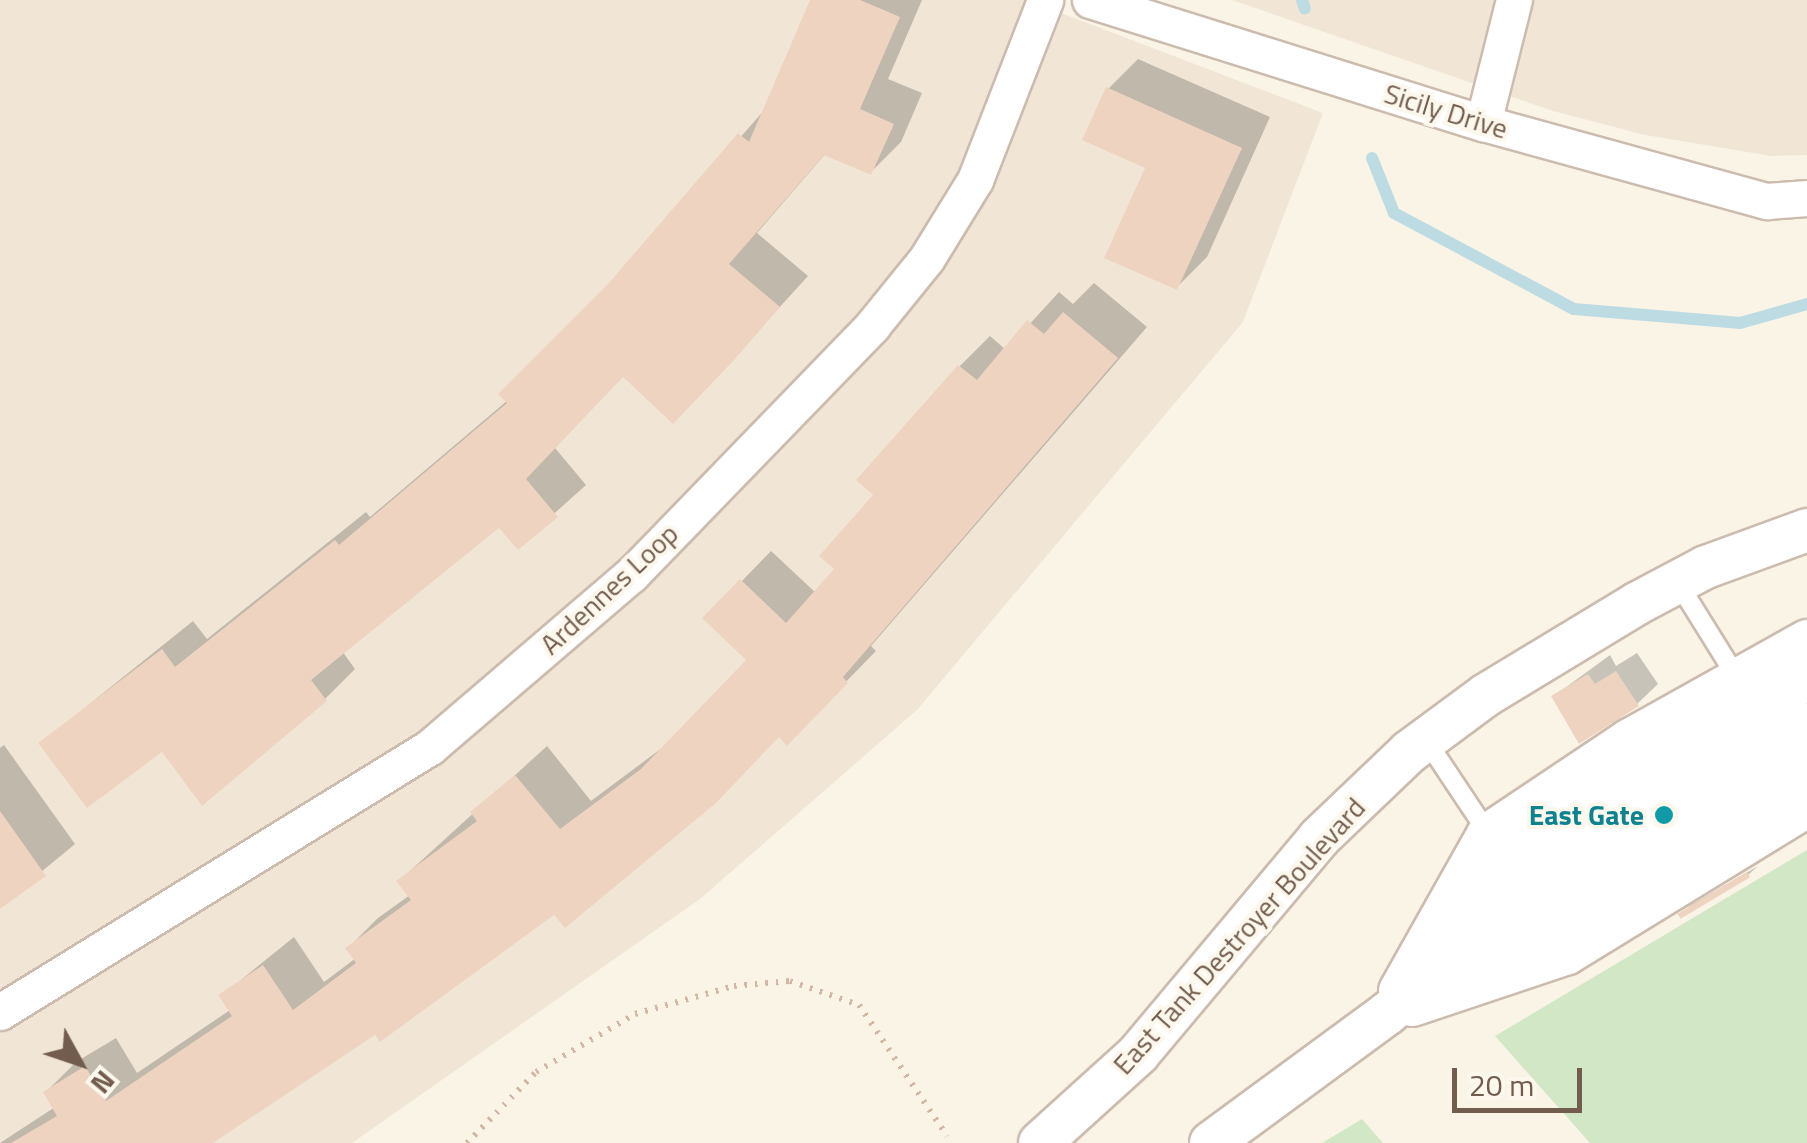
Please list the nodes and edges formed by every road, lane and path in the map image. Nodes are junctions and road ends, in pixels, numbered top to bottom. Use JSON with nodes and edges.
{"nodes":[{"id":1,"x":1045,"y":0,"type":"edge"},
{"id":2,"x":1090,"y":0,"type":"edge"},
{"id":3,"x":1514,"y":0,"type":"edge"},
{"id":4,"x":1483,"y":123,"type":"junction"},
{"id":5,"x":1807,"y":198,"type":"edge"},
{"id":6,"x":1807,"y":530,"type":"edge"},
{"id":7,"x":1678,"y":583,"type":"junction"},
{"id":8,"x":1807,"y":641,"type":"edge"},
{"id":9,"x":1807,"y":678,"type":"edge"},
{"id":10,"x":1426,"y":740,"type":"junction"},
{"id":11,"x":1786,"y":748,"type":"edge"},
{"id":12,"x":1528,"y":894,"type":"junction"},
{"id":13,"x":0,"y":1012,"type":"edge"},
{"id":14,"x":1388,"y":1013,"type":"junction"},
{"id":15,"x":947,"y":1136,"type":"dead end"},
{"id":16,"x":467,"y":1143,"type":"edge"},
{"id":17,"x":1040,"y":1143,"type":"edge"},
{"id":18,"x":1211,"y":1143,"type":"edge"}],
"edges":[{"from":1,"to":13,"type":"street","name":"Ardennes Loop"},
{"from":2,"to":4,"type":"street","name":"Sicily Drive"},
{"from":3,"to":4,"type":"street"},
{"from":4,"to":5,"type":"street","name":"Sicily Drive"},
{"from":6,"to":7,"type":"street","name":"East Tank Destroyer Boulevard"},
{"from":7,"to":10,"type":"street","name":"East Tank Destroyer Boulevard"},
{"from":7,"to":11,"type":"lane"},
{"from":8,"to":11,"type":"street"},
{"from":9,"to":11,"type":"street"},
{"from":10,"to":12,"type":"lane"},
{"from":10,"to":17,"type":"street","name":"East Tank Destroyer Boulevard"},
{"from":11,"to":12,"type":"street"},
{"from":11,"to":12,"type":"street"},
{"from":11,"to":12,"type":"street"},
{"from":12,"to":14,"type":"street"},
{"from":12,"to":14,"type":"street"},
{"from":12,"to":14,"type":"street"},
{"from":14,"to":18,"type":"street"},
{"from":15,"to":16,"type":"path"}]}
